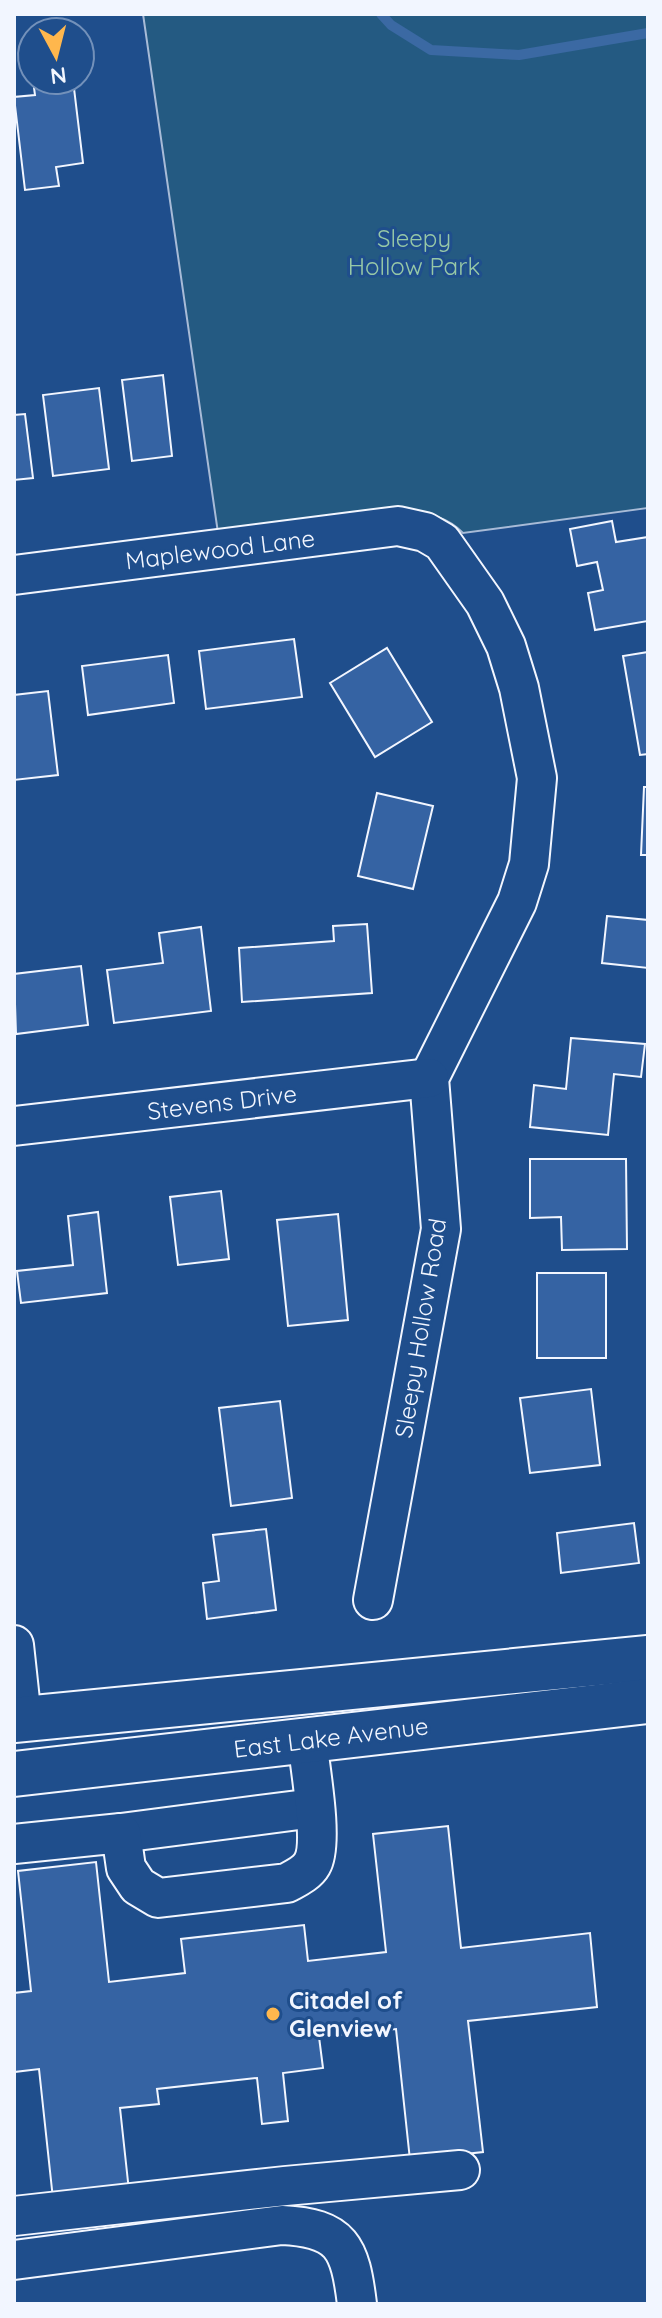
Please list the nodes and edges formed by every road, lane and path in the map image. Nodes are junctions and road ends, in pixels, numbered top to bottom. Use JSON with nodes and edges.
{"nodes":[{"id":1,"x":14,"y":575,"type":"edge"},
{"id":2,"x":429,"y":1078,"type":"junction"},
{"id":3,"x":14,"y":1126,"type":"edge"},
{"id":4,"x":373,"y":1600,"type":"dead end"},
{"id":5,"x":14,"y":1645,"type":"edge"},
{"id":6,"x":648,"y":1658,"type":"edge"},
{"id":7,"x":648,"y":1701,"type":"edge"},
{"id":8,"x":18,"y":1720,"type":"edge"},
{"id":9,"x":307,"y":1740,"type":"junction"},
{"id":10,"x":14,"y":1774,"type":"edge"},
{"id":11,"x":314,"y":1808,"type":"junction"},
{"id":12,"x":121,"y":1833,"type":"junction"},
{"id":13,"x":14,"y":1844,"type":"edge"},
{"id":14,"x":460,"y":2170,"type":"dead end"},
{"id":15,"x":14,"y":2216,"type":"edge"},
{"id":16,"x":14,"y":2260,"type":"edge"},
{"id":17,"x":357,"y":2304,"type":"edge"}],
"edges":[{"from":1,"to":2,"type":"street","name":"Maplewood Lane"},
{"from":2,"to":3,"type":"street","name":"Stevens Drive"},
{"from":2,"to":4,"type":"street","name":"Sleepy Hollow Road"},
{"from":5,"to":8,"type":"street"},
{"from":6,"to":8,"type":"main road","name":"East Lake Avenue"},
{"from":7,"to":9,"type":"main road","name":"East Lake Avenue"},
{"from":9,"to":10,"type":"main road","name":"East Lake Avenue"},
{"from":9,"to":11,"type":"street"},
{"from":11,"to":12,"type":"street"},
{"from":11,"to":12,"type":"street"},
{"from":12,"to":13,"type":"street"},
{"from":14,"to":15,"type":"street"},
{"from":16,"to":17,"type":"street"}]}
